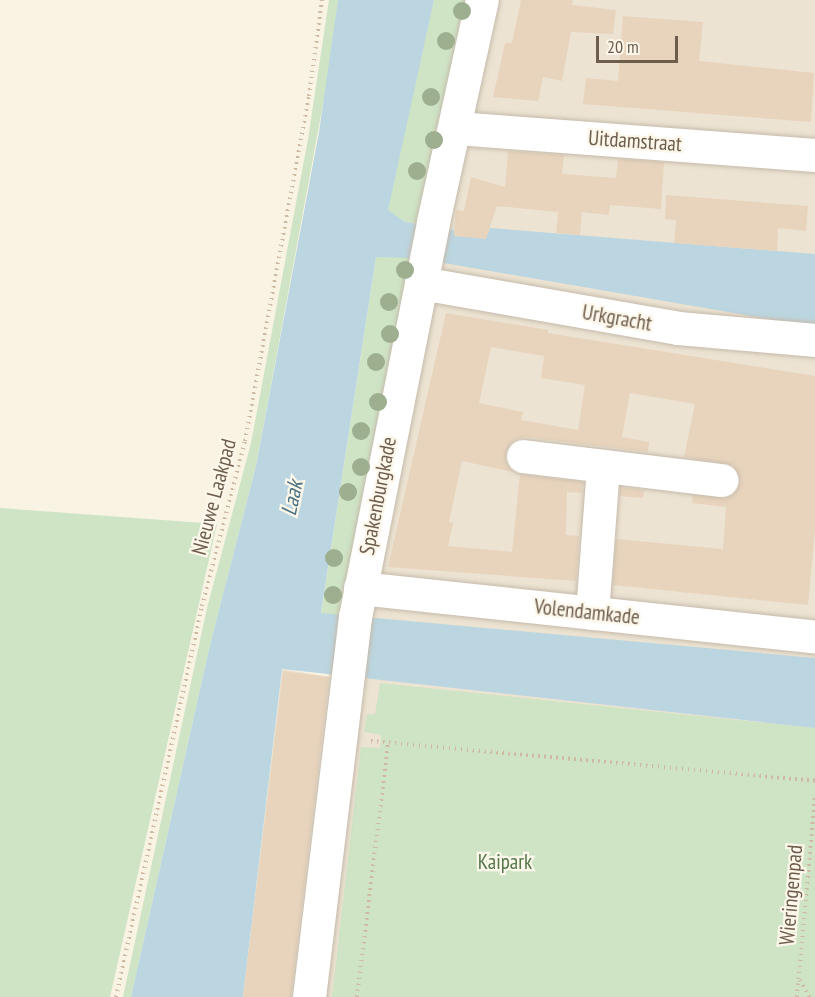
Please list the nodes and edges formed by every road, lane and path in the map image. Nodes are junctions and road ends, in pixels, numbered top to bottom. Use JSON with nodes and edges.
{"nodes":[{"id":1,"x":322,"y":0,"type":"edge"},
{"id":2,"x":482,"y":0,"type":"edge"},
{"id":3,"x":456,"y":128,"type":"junction"},
{"id":4,"x":815,"y":154,"type":"edge"},
{"id":5,"x":421,"y":283,"type":"junction"},
{"id":6,"x":815,"y":340,"type":"edge"},
{"id":7,"x":523,"y":456,"type":"dead end"},
{"id":8,"x":603,"y":466,"type":"junction"},
{"id":9,"x":722,"y":480,"type":"dead end"},
{"id":10,"x":357,"y":602,"type":"junction"},
{"id":11,"x":592,"y":613,"type":"junction"},
{"id":12,"x":815,"y":637,"type":"edge"},
{"id":13,"x":342,"y":737,"type":"junction"},
{"id":14,"x":388,"y":743,"type":"junction"},
{"id":15,"x":815,"y":781,"type":"edge"},
{"id":16,"x":815,"y":795,"type":"edge"},
{"id":17,"x":814,"y":814,"type":"edge"},
{"id":18,"x":799,"y":978,"type":"junction"},
{"id":19,"x":116,"y":997,"type":"edge"},
{"id":20,"x":309,"y":997,"type":"edge"},
{"id":21,"x":357,"y":997,"type":"edge"},
{"id":22,"x":797,"y":997,"type":"edge"},
{"id":23,"x":810,"y":997,"type":"edge"}],
"edges":[{"from":1,"to":19,"type":"path","name":"Nieuwe Laakpad"},
{"from":2,"to":3,"type":"street","name":"Spakenburgkade"},
{"from":3,"to":4,"type":"street","name":"Uitdamstraat"},
{"from":3,"to":5,"type":"street","name":"Spakenburgkade"},
{"from":5,"to":6,"type":"street","name":"Urkgracht"},
{"from":5,"to":10,"type":"street","name":"Spakenburgkade"},
{"from":7,"to":8,"type":"street"},
{"from":8,"to":9,"type":"street"},
{"from":8,"to":11,"type":"street"},
{"from":10,"to":11,"type":"street","name":"Volendamkade"},
{"from":10,"to":13,"type":"street","name":"Spakenburgkade"},
{"from":11,"to":12,"type":"street","name":"Volendamkade"},
{"from":13,"to":14,"type":"path"},
{"from":13,"to":20,"type":"street","name":"Spakenburgkade"},
{"from":14,"to":15,"type":"path"},
{"from":14,"to":21,"type":"path"},
{"from":16,"to":17,"type":"path","name":"Wieringenpad"},
{"from":17,"to":18,"type":"path","name":"Wieringenpad"},
{"from":18,"to":22,"type":"path","name":"Wieringenpad"},
{"from":18,"to":23,"type":"path"}]}
